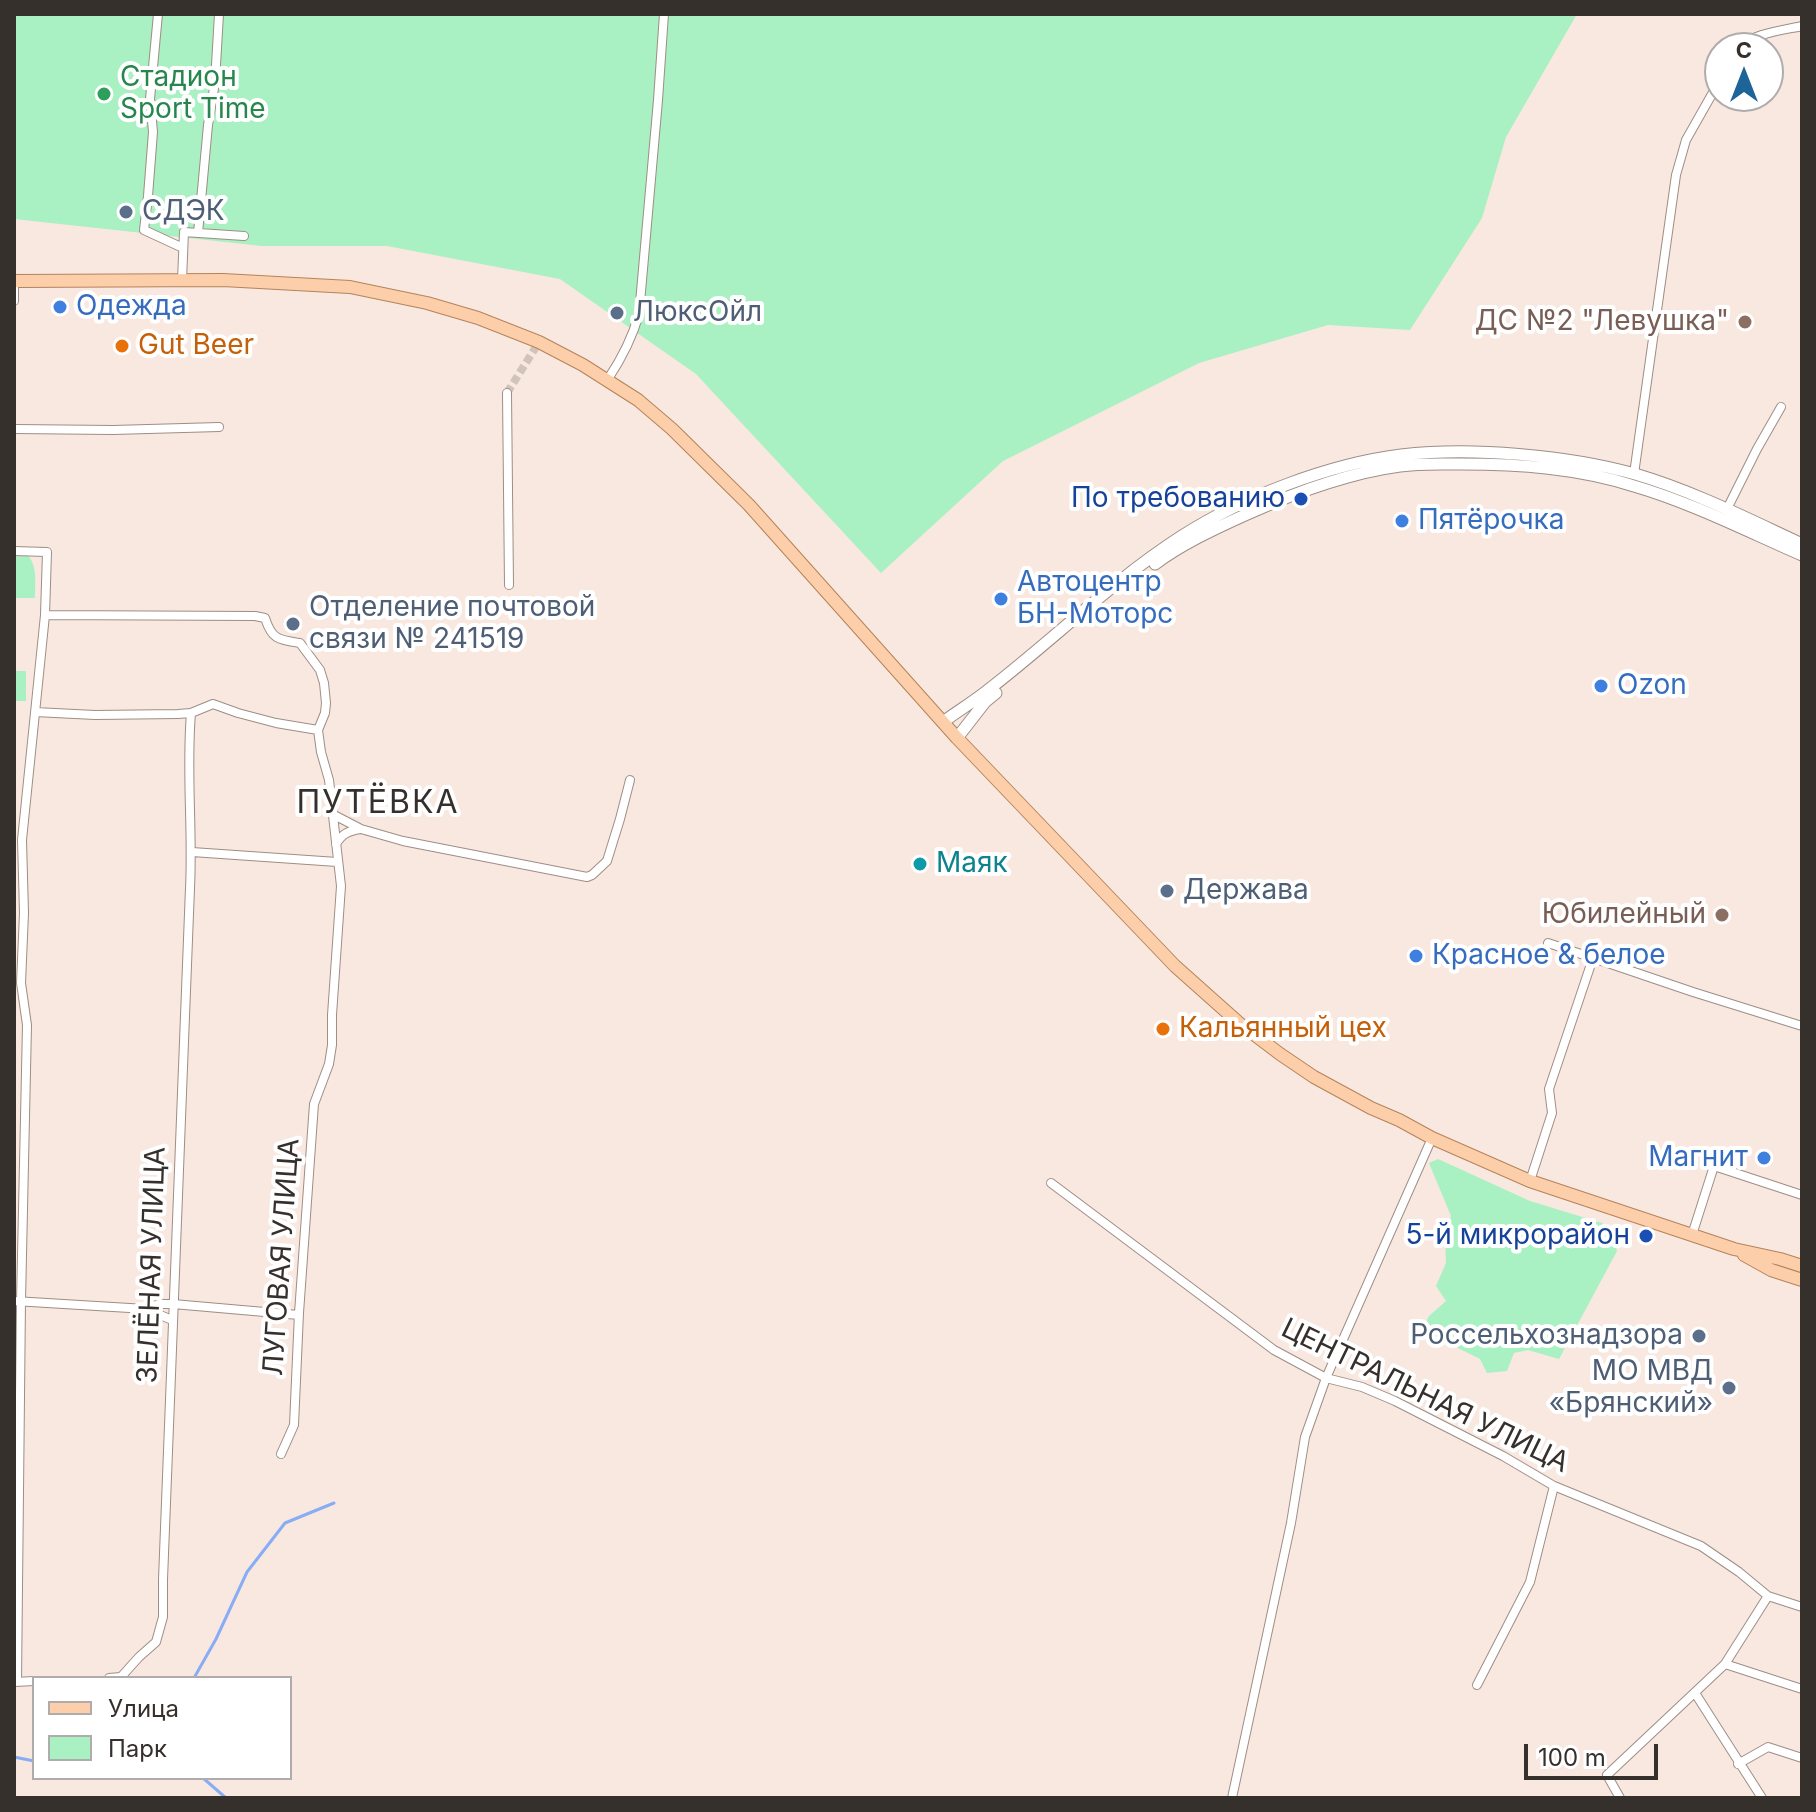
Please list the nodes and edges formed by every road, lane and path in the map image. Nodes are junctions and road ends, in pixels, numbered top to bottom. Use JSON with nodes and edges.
{"nodes":[{"id":1,"x":158,"y":14,"type":"edge"},
{"id":2,"x":219,"y":14,"type":"edge"},
{"id":3,"x":664,"y":14,"type":"edge"},
{"id":4,"x":1802,"y":26,"type":"edge"},
{"id":5,"x":1778,"y":32,"type":"edge"},
{"id":6,"x":1704,"y":108,"type":"edge"},
{"id":7,"x":198,"y":233,"type":"junction"},
{"id":8,"x":244,"y":236,"type":"dead end"},
{"id":9,"x":183,"y":248,"type":"junction"},
{"id":10,"x":182,"y":280,"type":"junction"},
{"id":11,"x":14,"y":281,"type":"edge"},
{"id":12,"x":14,"y":288,"type":"edge"},
{"id":13,"x":14,"y":301,"type":"edge"},
{"id":14,"x":608,"y":379,"type":"junction"},
{"id":15,"x":507,"y":393,"type":"tunnel mouth"},
{"id":16,"x":1781,"y":407,"type":"dead end"},
{"id":17,"x":219,"y":427,"type":"dead end"},
{"id":18,"x":14,"y":429,"type":"edge"},
{"id":19,"x":1634,"y":474,"type":"junction"},
{"id":20,"x":1727,"y":509,"type":"junction"},
{"id":21,"x":1802,"y":544,"type":"edge"},
{"id":22,"x":14,"y":551,"type":"edge"},
{"id":23,"x":1802,"y":555,"type":"edge"},
{"id":24,"x":509,"y":585,"type":"dead end"},
{"id":25,"x":45,"y":615,"type":"junction"},
{"id":26,"x":35,"y":712,"type":"junction"},
{"id":27,"x":191,"y":713,"type":"junction"},
{"id":28,"x":943,"y":722,"type":"junction"},
{"id":29,"x":318,"y":730,"type":"junction"},
{"id":30,"x":957,"y":738,"type":"junction"},
{"id":31,"x":630,"y":780,"type":"dead end"},
{"id":32,"x":334,"y":815,"type":"junction"},
{"id":33,"x":361,"y":829,"type":"junction"},
{"id":34,"x":18,"y":840,"type":"edge"},
{"id":35,"x":335,"y":845,"type":"junction"},
{"id":36,"x":192,"y":852,"type":"junction"},
{"id":37,"x":337,"y":862,"type":"junction"},
{"id":38,"x":1548,"y":943,"type":"dead end"},
{"id":39,"x":1593,"y":958,"type":"junction"},
{"id":40,"x":17,"y":983,"type":"edge"},
{"id":41,"x":1802,"y":1026,"type":"edge"},
{"id":42,"x":1432,"y":1138,"type":"junction"},
{"id":43,"x":18,"y":1171,"type":"edge"},
{"id":44,"x":1530,"y":1181,"type":"junction"},
{"id":45,"x":1051,"y":1183,"type":"dead end"},
{"id":46,"x":1802,"y":1195,"type":"edge"},
{"id":47,"x":1692,"y":1235,"type":"junction"},
{"id":48,"x":1734,"y":1249,"type":"junction"},
{"id":49,"x":1802,"y":1266,"type":"edge"},
{"id":50,"x":1802,"y":1280,"type":"edge"},
{"id":51,"x":17,"y":1301,"type":"edge"},
{"id":52,"x":173,"y":1304,"type":"junction"},
{"id":53,"x":146,"y":1309,"type":"junction"},
{"id":54,"x":299,"y":1315,"type":"junction"},
{"id":55,"x":172,"y":1320,"type":"junction"},
{"id":56,"x":1326,"y":1378,"type":"junction"},
{"id":57,"x":281,"y":1454,"type":"dead end"},
{"id":58,"x":1554,"y":1486,"type":"junction"},
{"id":59,"x":1768,"y":1596,"type":"junction"},
{"id":60,"x":1802,"y":1607,"type":"edge"},
{"id":61,"x":1725,"y":1664,"type":"junction"},
{"id":62,"x":122,"y":1676,"type":"edge"},
{"id":63,"x":16,"y":1682,"type":"edge"},
{"id":64,"x":1477,"y":1685,"type":"dead end"},
{"id":65,"x":1802,"y":1689,"type":"edge"},
{"id":66,"x":1695,"y":1693,"type":"junction"},
{"id":67,"x":1802,"y":1758,"type":"edge"},
{"id":68,"x":1738,"y":1764,"type":"junction"},
{"id":69,"x":1232,"y":1798,"type":"edge"},
{"id":70,"x":1620,"y":1798,"type":"edge"},
{"id":71,"x":1762,"y":1798,"type":"edge"}],
"edges":[{"from":1,"to":9,"type":"street"},
{"from":2,"to":7,"type":"street"},
{"from":3,"to":14,"type":"street"},
{"from":4,"to":5,"type":"street"},
{"from":6,"to":19,"type":"street"},
{"from":7,"to":8,"type":"street"},
{"from":7,"to":9,"type":"street"},
{"from":9,"to":10,"type":"street"},
{"from":10,"to":11,"type":"main road"},
{"from":10,"to":14,"type":"main road"},
{"from":12,"to":13,"type":"street"},
{"from":14,"to":28,"type":"main road"},
{"from":15,"to":24,"type":"street"},
{"from":16,"to":20,"type":"street"},
{"from":17,"to":18,"type":"street"},
{"from":19,"to":20,"type":"main road"},
{"from":19,"to":28,"type":"main road"},
{"from":20,"to":21,"type":"main road"},
{"from":22,"to":25,"type":"street"},
{"from":23,"to":30,"type":"main road"},
{"from":25,"to":26,"type":"street"},
{"from":25,"to":29,"type":"street"},
{"from":26,"to":27,"type":"street"},
{"from":26,"to":34,"type":"street"},
{"from":27,"to":29,"type":"street"},
{"from":27,"to":36,"type":"street","name":"ЗЕЛЁНАЯ УЛИЦА"},
{"from":28,"to":30,"type":"main road"},
{"from":29,"to":32,"type":"street","name":"ЛУГОВАЯ УЛИЦА"},
{"from":30,"to":42,"type":"main road"},
{"from":31,"to":33,"type":"street"},
{"from":32,"to":33,"type":"street"},
{"from":32,"to":35,"type":"street","name":"ЛУГОВАЯ УЛИЦА"},
{"from":33,"to":35,"type":"street"},
{"from":34,"to":40,"type":"street"},
{"from":35,"to":37,"type":"street","name":"ЛУГОВАЯ УЛИЦА"},
{"from":36,"to":37,"type":"street"},
{"from":36,"to":52,"type":"street","name":"ЗЕЛЁНАЯ УЛИЦА"},
{"from":37,"to":54,"type":"street","name":"ЛУГОВАЯ УЛИЦА"},
{"from":38,"to":39,"type":"street"},
{"from":39,"to":41,"type":"street"},
{"from":39,"to":44,"type":"street"},
{"from":40,"to":43,"type":"street"},
{"from":42,"to":44,"type":"main road"},
{"from":42,"to":56,"type":"street"},
{"from":43,"to":51,"type":"street"},
{"from":44,"to":47,"type":"main road"},
{"from":45,"to":56,"type":"street","name":"ЦЕНТРАЛЬНАЯ УЛИЦА"},
{"from":46,"to":47,"type":"street"},
{"from":47,"to":48,"type":"main road"},
{"from":48,"to":49,"type":"main road"},
{"from":48,"to":50,"type":"main road"},
{"from":51,"to":53,"type":"street"},
{"from":51,"to":63,"type":"street"},
{"from":52,"to":53,"type":"street"},
{"from":52,"to":54,"type":"street"},
{"from":52,"to":55,"type":"street","name":"ЗЕЛЁНАЯ УЛИЦА"},
{"from":53,"to":55,"type":"street"},
{"from":54,"to":57,"type":"street","name":"ЛУГОВАЯ УЛИЦА"},
{"from":55,"to":62,"type":"street","name":"ЗЕЛЁНАЯ УЛИЦА"},
{"from":56,"to":58,"type":"street","name":"ЦЕНТРАЛЬНАЯ УЛИЦА"},
{"from":56,"to":69,"type":"street"},
{"from":58,"to":59,"type":"street","name":"ЦЕНТРАЛЬНАЯ УЛИЦА"},
{"from":58,"to":64,"type":"street"},
{"from":59,"to":60,"type":"street","name":"ЦЕНТРАЛЬНАЯ УЛИЦА"},
{"from":59,"to":61,"type":"street"},
{"from":61,"to":65,"type":"street"},
{"from":61,"to":66,"type":"street"},
{"from":66,"to":68,"type":"street"},
{"from":66,"to":70,"type":"street"},
{"from":67,"to":68,"type":"street"},
{"from":68,"to":71,"type":"street"}]}
